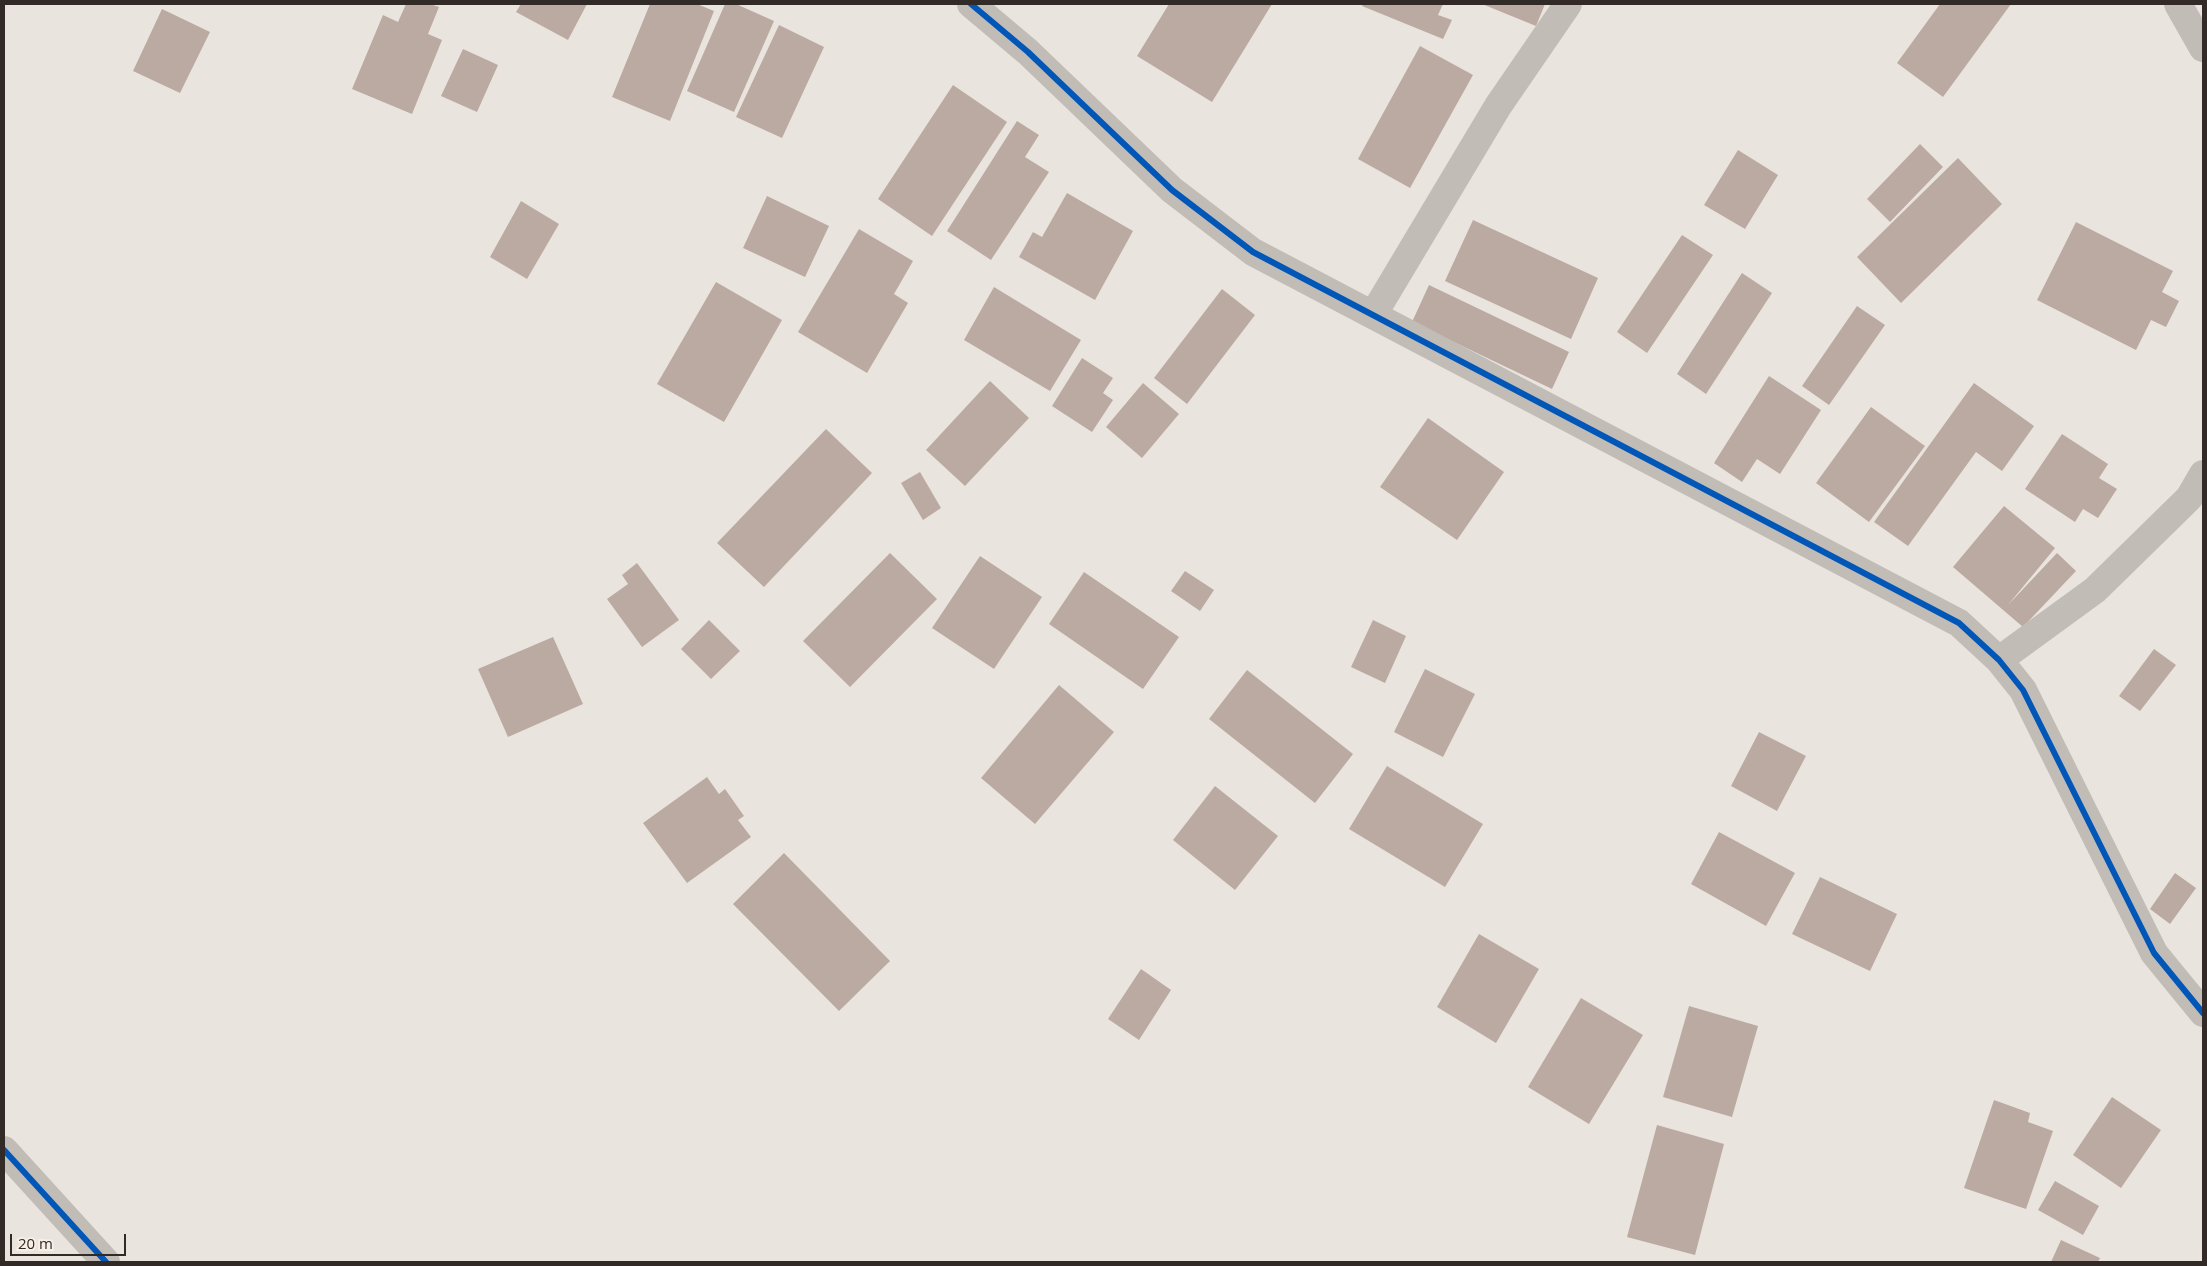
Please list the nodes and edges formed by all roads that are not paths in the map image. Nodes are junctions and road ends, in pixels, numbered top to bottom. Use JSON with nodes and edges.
{"nodes":[{"id":1,"x":970,"y":4,"type":"edge"},
{"id":2,"x":1568,"y":4,"type":"edge"},
{"id":3,"x":2178,"y":4,"type":"edge"},
{"id":4,"x":2203,"y":48,"type":"edge"},
{"id":5,"x":1373,"y":315,"type":"junction"},
{"id":6,"x":2203,"y":474,"type":"edge"},
{"id":7,"x":1998,"y":660,"type":"junction"},
{"id":8,"x":2203,"y":1013,"type":"edge"},
{"id":9,"x":4,"y":1150,"type":"edge"},
{"id":10,"x":106,"y":1262,"type":"edge"}],
"edges":[{"from":1,"to":5,"type":"street"},
{"from":2,"to":5,"type":"street"},
{"from":3,"to":4,"type":"street"},
{"from":5,"to":7,"type":"street"},
{"from":6,"to":7,"type":"street"},
{"from":7,"to":8,"type":"street"},
{"from":9,"to":10,"type":"street"}]}
